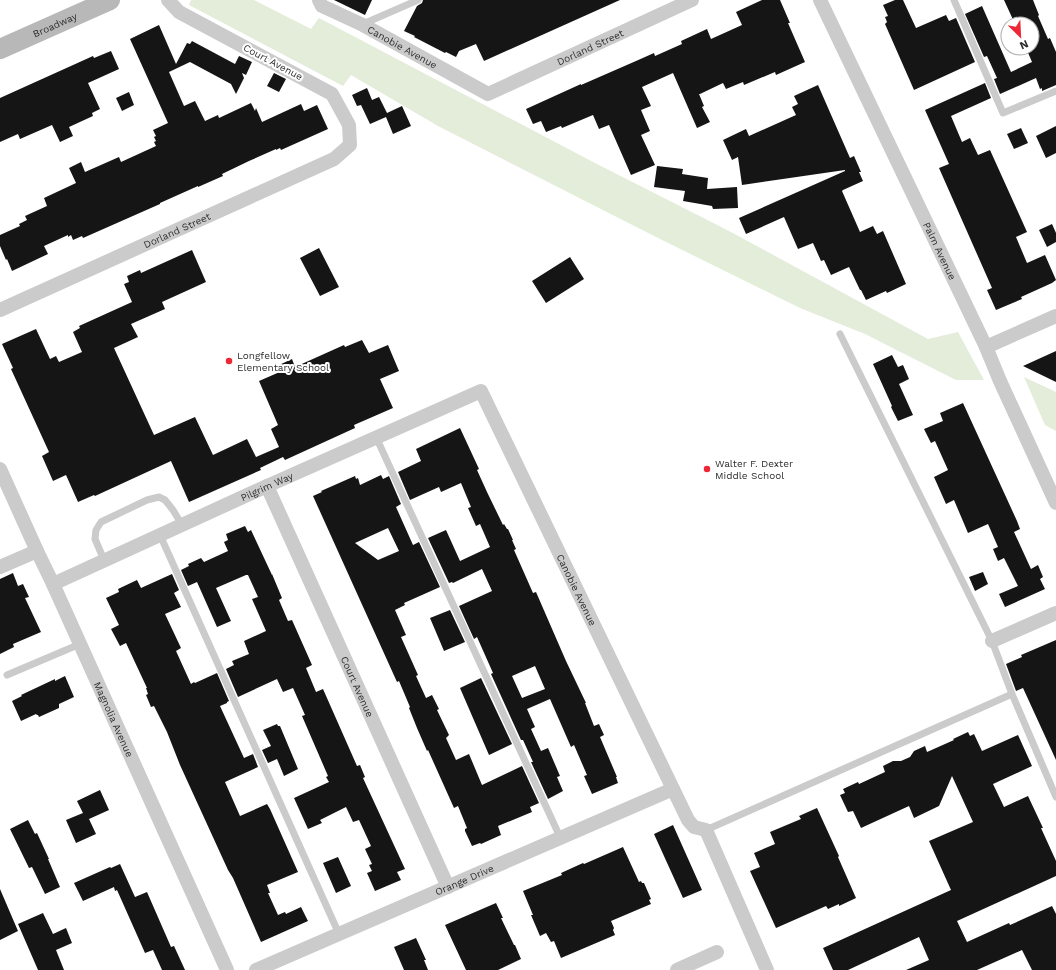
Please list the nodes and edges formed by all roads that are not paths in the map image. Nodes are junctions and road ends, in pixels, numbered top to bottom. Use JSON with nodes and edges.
{"nodes":[{"id":1,"x":110,"y":0,"type":"edge"},
{"id":2,"x":168,"y":0,"type":"edge"},
{"id":3,"x":320,"y":0,"type":"edge"},
{"id":4,"x":418,"y":0,"type":"edge"},
{"id":5,"x":692,"y":0,"type":"edge"},
{"id":6,"x":820,"y":0,"type":"edge"},
{"id":7,"x":954,"y":0,"type":"edge"},
{"id":8,"x":363,"y":24,"type":"junction"},
{"id":9,"x":0,"y":49,"type":"edge"},
{"id":10,"x":1056,"y":91,"type":"edge"},
{"id":11,"x":488,"y":94,"type":"joint"},
{"id":12,"x":350,"y":145,"type":"joint"},
{"id":13,"x":0,"y":310,"type":"edge"},
{"id":14,"x":1056,"y":316,"type":"edge"},
{"id":15,"x":840,"y":334,"type":"dead end"},
{"id":16,"x":986,"y":347,"type":"junction"},
{"id":17,"x":481,"y":391,"type":"joint"},
{"id":18,"x":376,"y":437,"type":"junction"},
{"id":19,"x":0,"y":469,"type":"edge"},
{"id":20,"x":267,"y":486,"type":"junction"},
{"id":21,"x":1056,"y":504,"type":"edge"},
{"id":22,"x":182,"y":525,"type":"junction"},
{"id":23,"x":160,"y":535,"type":"junction"},
{"id":24,"x":37,"y":551,"type":"junction"},
{"id":25,"x":104,"y":560,"type":"junction"},
{"id":26,"x":0,"y":567,"type":"edge"},
{"id":27,"x":53,"y":584,"type":"junction"},
{"id":28,"x":1056,"y":612,"type":"edge"},
{"id":29,"x":992,"y":640,"type":"junction"},
{"id":30,"x":80,"y":644,"type":"junction"},
{"id":31,"x":7,"y":675,"type":"dead end"},
{"id":32,"x":1012,"y":694,"type":"junction"},
{"id":33,"x":673,"y":789,"type":"junction"},
{"id":34,"x":1056,"y":797,"type":"edge"},
{"id":35,"x":706,"y":830,"type":"junction"},
{"id":36,"x":560,"y":837,"type":"junction"},
{"id":37,"x":448,"y":886,"type":"junction"},
{"id":38,"x":339,"y":934,"type":"junction"},
{"id":39,"x":717,"y":952,"type":"dead end"},
{"id":40,"x":684,"y":968,"type":"edge"},
{"id":41,"x":227,"y":970,"type":"edge"},
{"id":42,"x":256,"y":970,"type":"edge"},
{"id":43,"x":767,"y":970,"type":"edge"}],
"edges":[{"from":1,"to":9,"type":"street","name":"Broadway"},
{"from":2,"to":12,"type":"street","name":"Court Avenue"},
{"from":3,"to":8,"type":"street","name":"Canobie Avenue"},
{"from":4,"to":8,"type":"lane"},
{"from":5,"to":11,"type":"street","name":"Dorland Street"},
{"from":6,"to":16,"type":"street","name":"Palm Avenue"},
{"from":7,"to":10,"type":"lane"},
{"from":8,"to":11,"type":"street","name":"Canobie Avenue"},
{"from":12,"to":13,"type":"street","name":"Dorland Street"},
{"from":14,"to":16,"type":"street"},
{"from":15,"to":29,"type":"lane"},
{"from":16,"to":21,"type":"street","name":"Palm Avenue"},
{"from":17,"to":18,"type":"street","name":"Pilgrim Way"},
{"from":17,"to":33,"type":"street","name":"Canobie Avenue"},
{"from":18,"to":20,"type":"street","name":"Pilgrim Way"},
{"from":18,"to":36,"type":"lane"},
{"from":19,"to":24,"type":"street","name":"Magnolia Avenue"},
{"from":20,"to":22,"type":"street","name":"Pilgrim Way"},
{"from":20,"to":37,"type":"street","name":"Court Avenue"},
{"from":22,"to":23,"type":"street","name":"Pilgrim Way"},
{"from":22,"to":25,"type":"lane"},
{"from":23,"to":25,"type":"street","name":"Pilgrim Way"},
{"from":23,"to":38,"type":"lane"},
{"from":24,"to":26,"type":"street"},
{"from":24,"to":27,"type":"street","name":"Magnolia Avenue"},
{"from":25,"to":27,"type":"street","name":"Pilgrim Way"},
{"from":27,"to":30,"type":"street","name":"Magnolia Avenue"},
{"from":28,"to":29,"type":"street"},
{"from":29,"to":32,"type":"lane"},
{"from":30,"to":31,"type":"lane"},
{"from":30,"to":41,"type":"street","name":"Magnolia Avenue"},
{"from":32,"to":34,"type":"lane"},
{"from":32,"to":35,"type":"lane"},
{"from":33,"to":35,"type":"street","name":"Canobie Avenue"},
{"from":33,"to":36,"type":"street","name":"Orange Drive"},
{"from":35,"to":43,"type":"street"},
{"from":36,"to":37,"type":"street","name":"Orange Drive"},
{"from":37,"to":38,"type":"street","name":"Orange Drive"},
{"from":38,"to":42,"type":"street","name":"Orange Drive"},
{"from":39,"to":40,"type":"street"}]}
